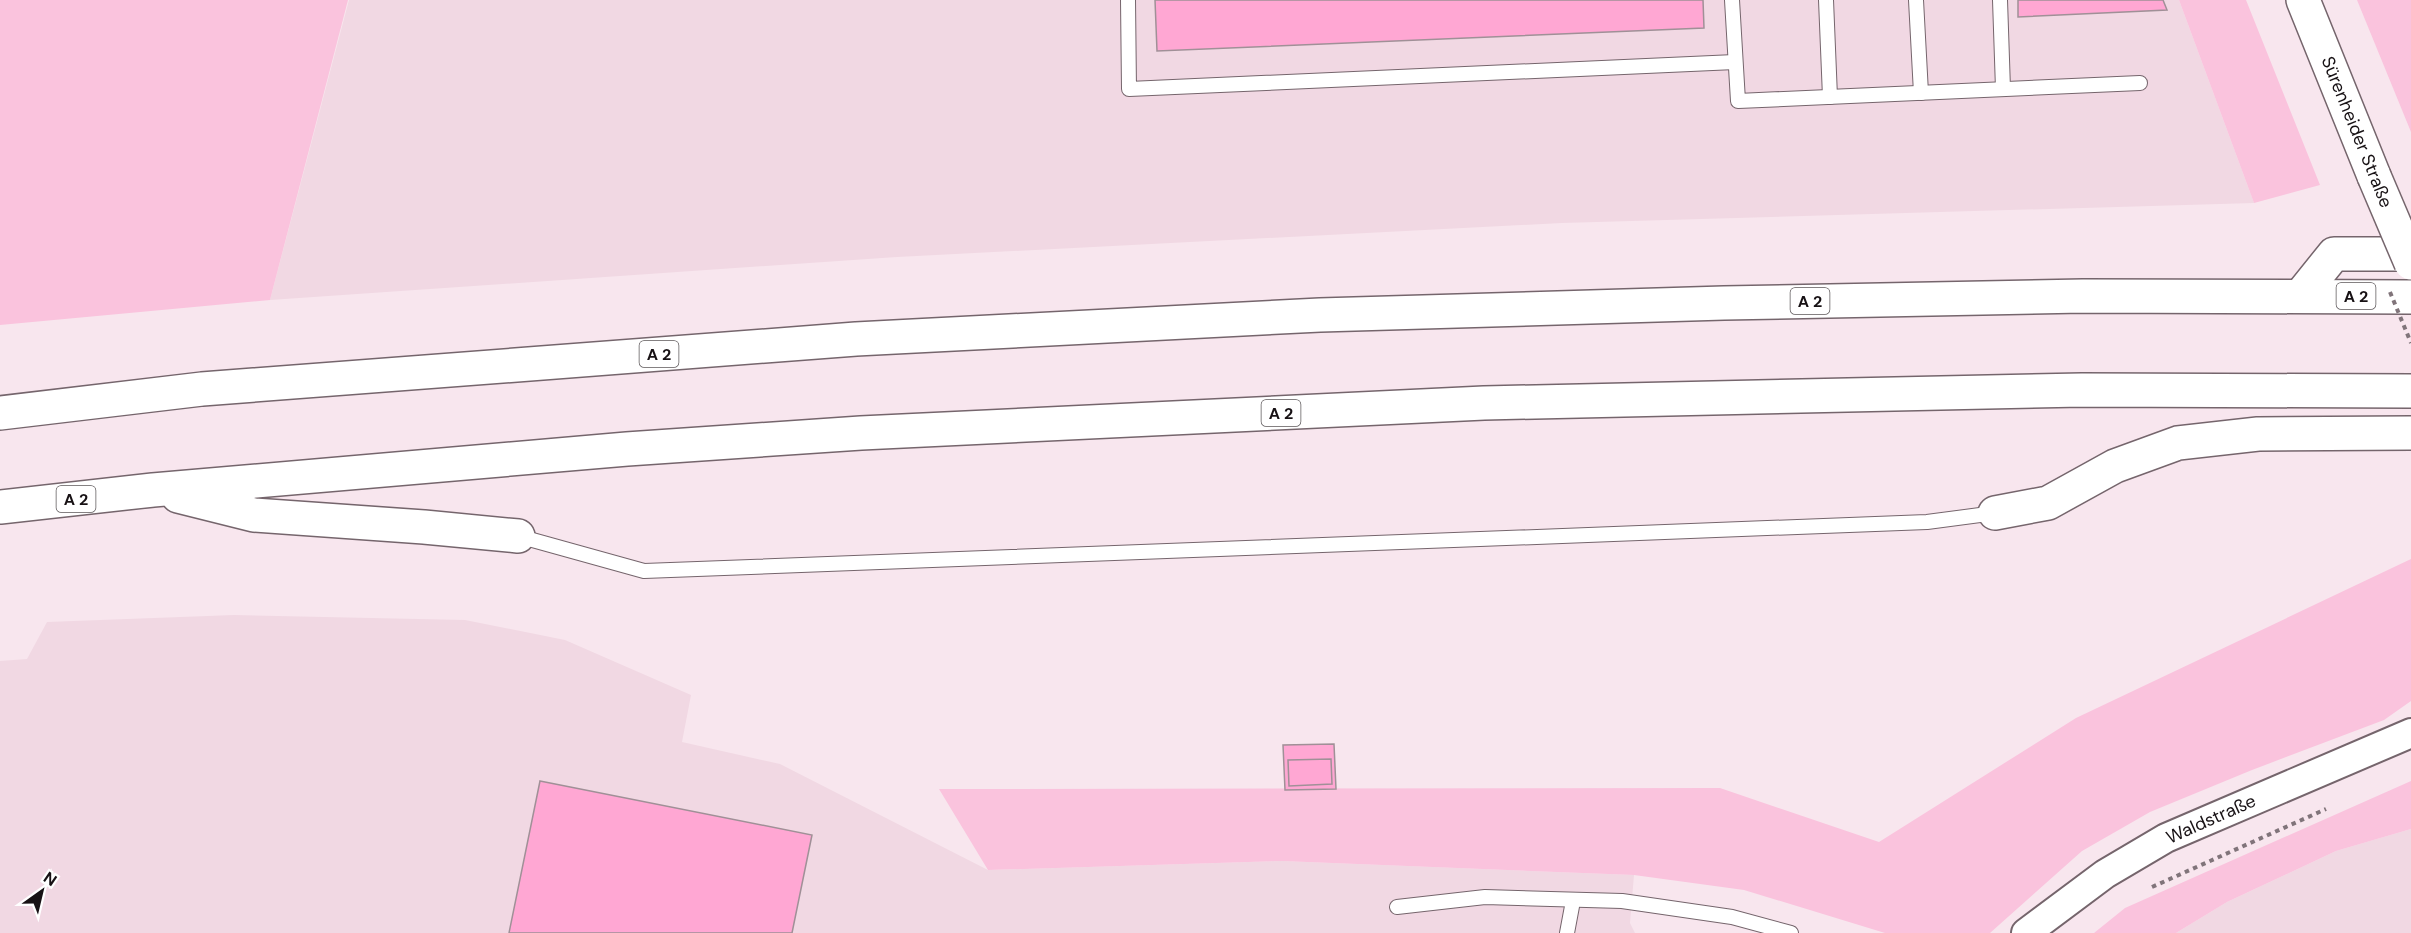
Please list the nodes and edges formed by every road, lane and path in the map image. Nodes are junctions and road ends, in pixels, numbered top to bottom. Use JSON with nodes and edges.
{"nodes":[{"id":1,"x":1128,"y":0,"type":"edge"},
{"id":2,"x":1732,"y":0,"type":"edge"},
{"id":3,"x":1826,"y":0,"type":"edge"},
{"id":4,"x":1916,"y":0,"type":"edge"},
{"id":5,"x":2000,"y":0,"type":"edge"},
{"id":6,"x":2303,"y":0,"type":"edge"},
{"id":7,"x":1735,"y":62,"type":"junction"},
{"id":8,"x":2140,"y":83,"type":"dead end"},
{"id":9,"x":2003,"y":89,"type":"junction"},
{"id":10,"x":1921,"y":93,"type":"junction"},
{"id":11,"x":1830,"y":97,"type":"junction"},
{"id":12,"x":2411,"y":254,"type":"edge"},
{"id":13,"x":2411,"y":263,"type":"edge"},
{"id":14,"x":2301,"y":295,"type":"junction"},
{"id":15,"x":2411,"y":297,"type":"edge"},
{"id":16,"x":2411,"y":391,"type":"edge"},
{"id":17,"x":0,"y":412,"type":"edge"},
{"id":18,"x":2411,"y":433,"type":"edge"},
{"id":19,"x":153,"y":490,"type":"junction"},
{"id":20,"x":0,"y":507,"type":"edge"},
{"id":21,"x":1995,"y":513,"type":"joint"},
{"id":22,"x":518,"y":536,"type":"joint"},
{"id":23,"x":2411,"y":733,"type":"edge"},
{"id":24,"x":2337,"y":804,"type":"dead end"},
{"id":25,"x":2145,"y":891,"type":"dead end"},
{"id":26,"x":1573,"y":901,"type":"junction"},
{"id":27,"x":1397,"y":907,"type":"dead end"},
{"id":28,"x":1567,"y":933,"type":"edge"},
{"id":29,"x":1791,"y":933,"type":"edge"},
{"id":30,"x":2026,"y":933,"type":"edge"}],
"edges":[{"from":1,"to":7,"type":"lane"},
{"from":2,"to":7,"type":"lane"},
{"from":3,"to":11,"type":"lane"},
{"from":4,"to":10,"type":"lane"},
{"from":5,"to":9,"type":"lane"},
{"from":6,"to":13,"type":"main road","name":"Sürenheider Straße","bridge":true},
{"from":7,"to":11,"type":"lane"},
{"from":8,"to":9,"type":"lane"},
{"from":9,"to":10,"type":"lane"},
{"from":10,"to":11,"type":"lane"},
{"from":12,"to":14,"type":"main road"},
{"from":14,"to":15,"type":"main road","number":"A 2"},
{"from":14,"to":17,"type":"main road","number":"A 2"},
{"from":16,"to":19,"type":"main road","number":"A 2"},
{"from":18,"to":21,"type":"main road"},
{"from":19,"to":20,"type":"main road","number":"A 2"},
{"from":19,"to":22,"type":"main road"},
{"from":21,"to":22,"type":"lane"},
{"from":23,"to":30,"type":"street","name":"Waldstraße"},
{"from":24,"to":25,"type":"path"},
{"from":26,"to":27,"type":"lane"},
{"from":26,"to":28,"type":"lane"},
{"from":26,"to":29,"type":"lane"}]}
